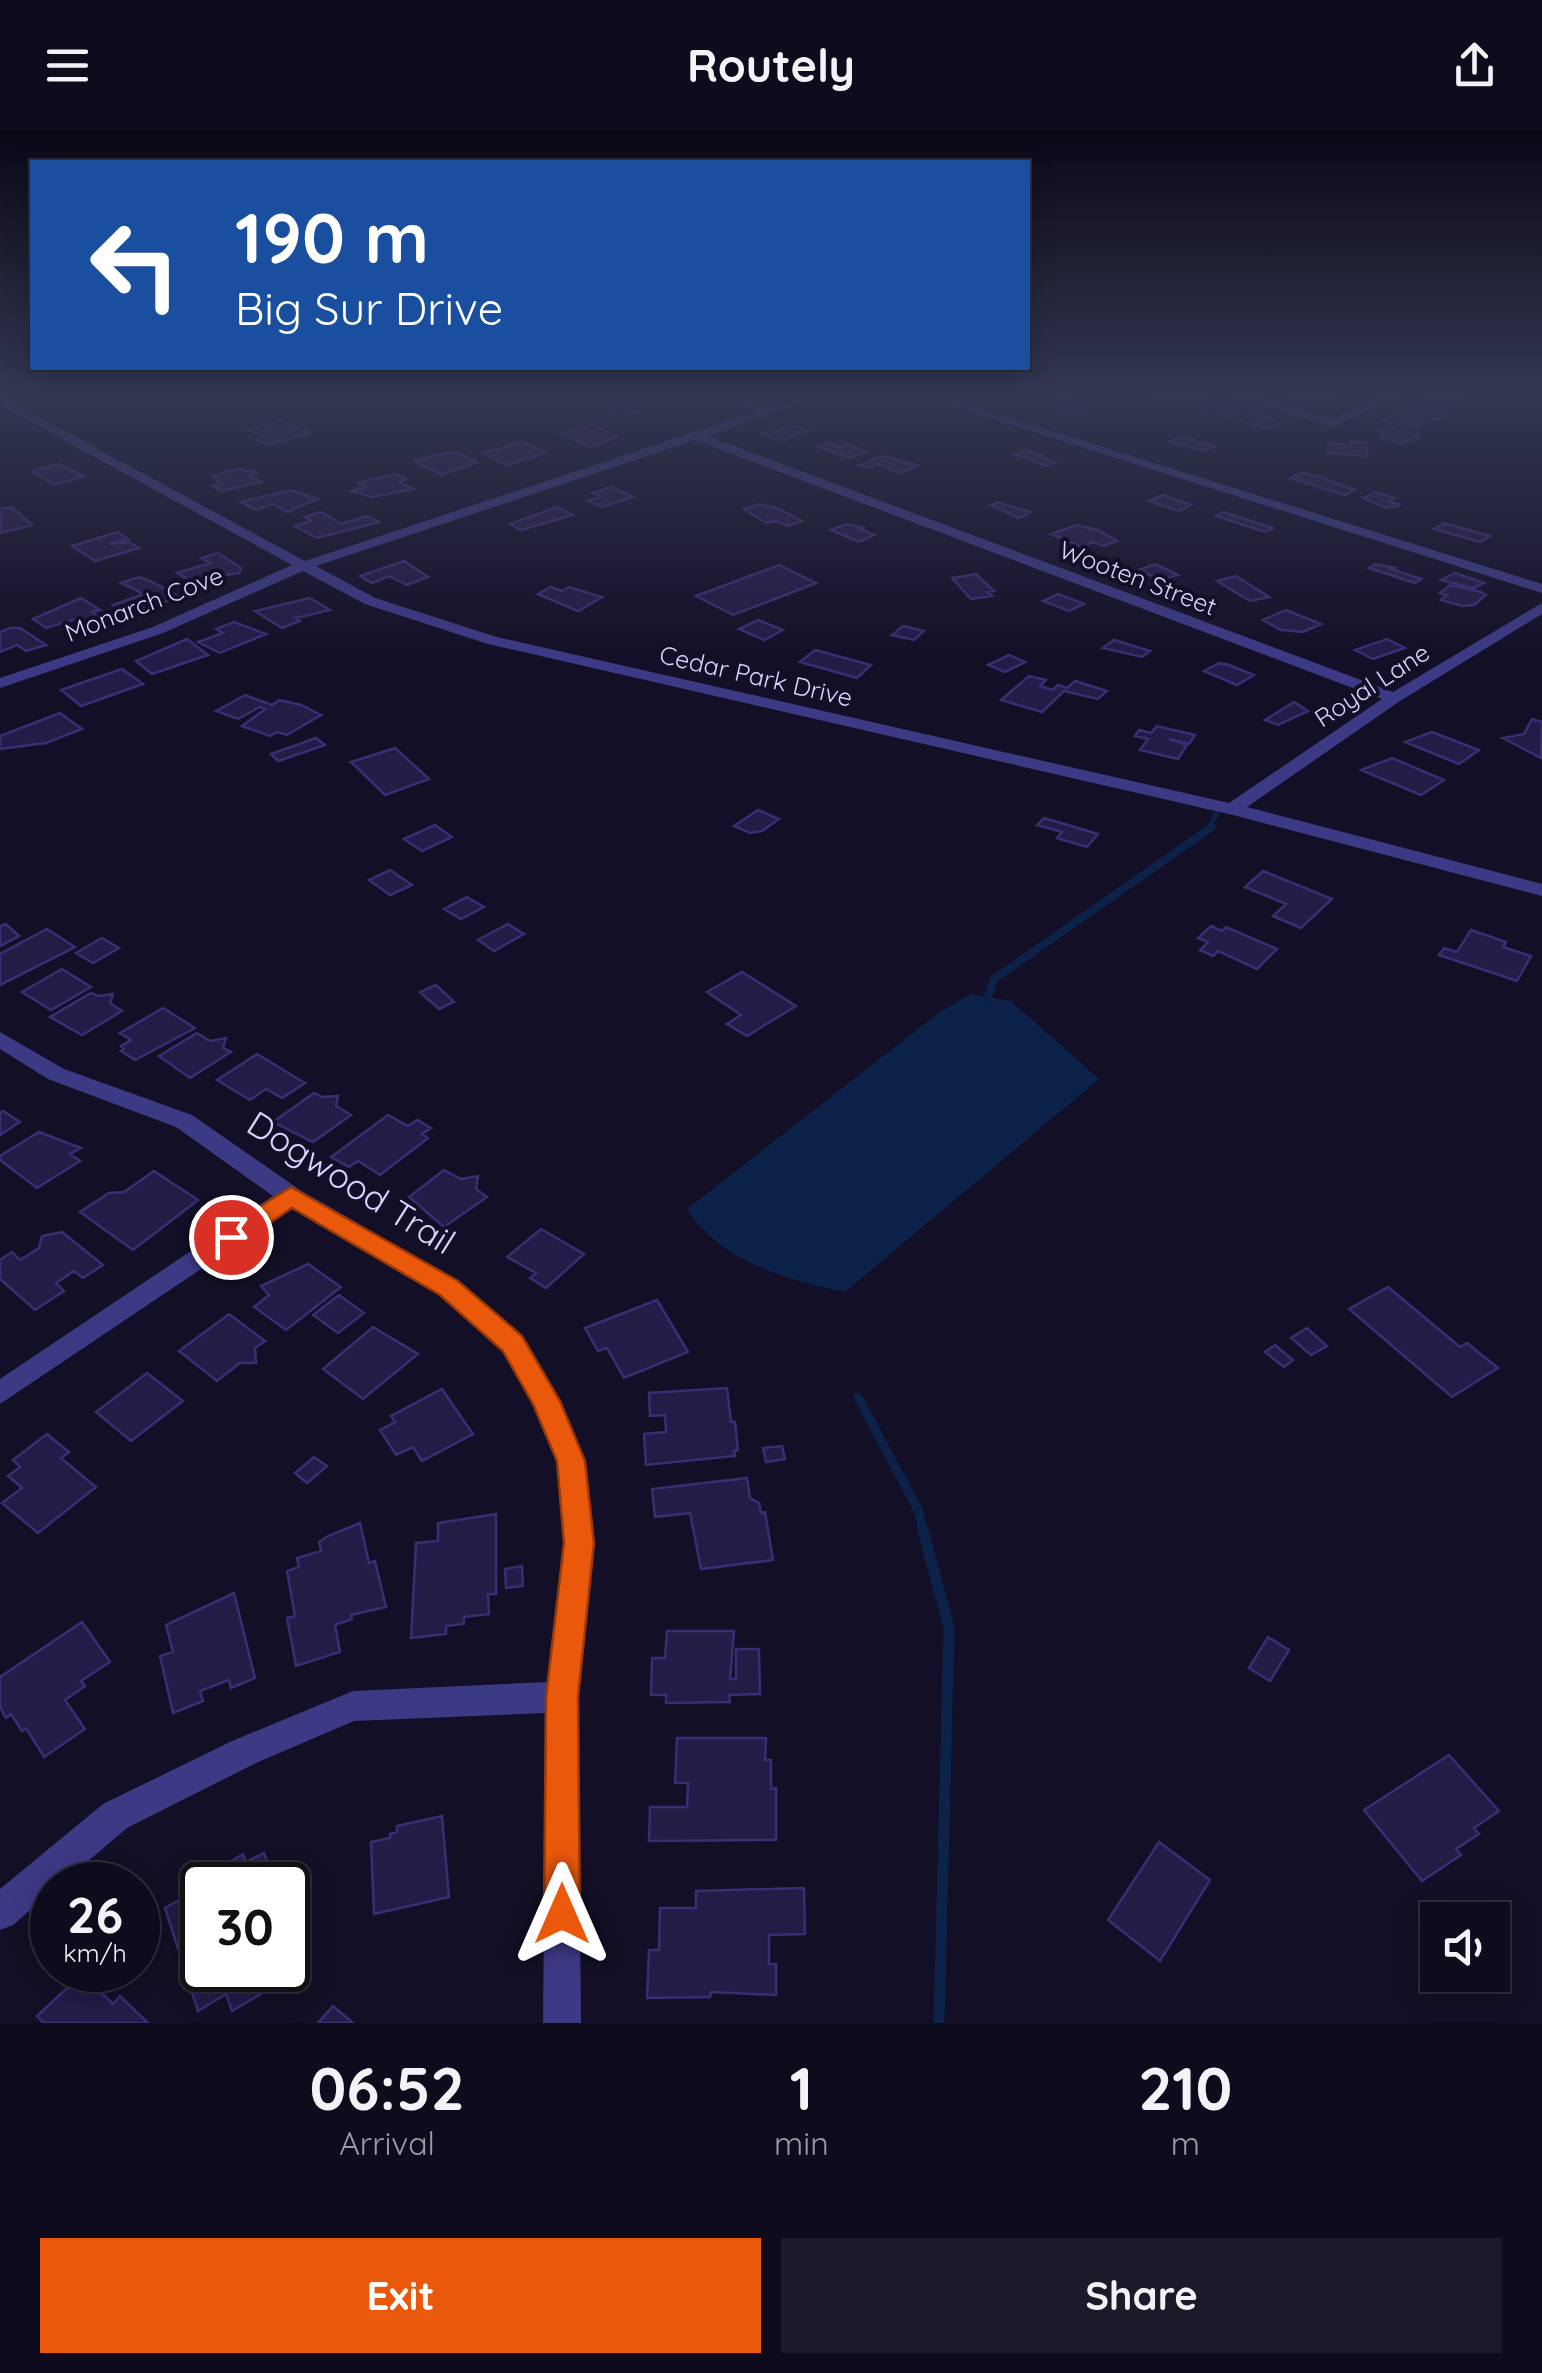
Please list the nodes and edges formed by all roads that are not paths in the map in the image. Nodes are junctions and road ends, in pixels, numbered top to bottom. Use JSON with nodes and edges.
{"nodes":[{"id":1,"x":145,"y":479,"type":"edge"},
{"id":2,"x":569,"y":479,"type":"edge"},
{"id":3,"x":812,"y":479,"type":"edge"},
{"id":4,"x":1193,"y":479,"type":"edge"},
{"id":5,"x":303,"y":566,"type":"junction"},
{"id":6,"x":1542,"y":589,"type":"edge"},
{"id":7,"x":1542,"y":608,"type":"edge"},
{"id":8,"x":0,"y":683,"type":"edge"},
{"id":9,"x":1394,"y":698,"type":"junction"},
{"id":10,"x":1232,"y":809,"type":"junction"},
{"id":11,"x":1542,"y":890,"type":"edge"},
{"id":12,"x":0,"y":1039,"type":"edge"},
{"id":13,"x":291,"y":1196,"type":"junction"},
{"id":14,"x":6,"y":1378,"type":"edge"},
{"id":15,"x":562,"y":1697,"type":"junction"},
{"id":16,"x":0,"y":1912,"type":"edge"},
{"id":17,"x":562,"y":2023,"type":"edge"}],
"edges":[{"from":1,"to":5,"type":"street","name":"Cedar Park Drive"},
{"from":2,"to":5,"type":"street","name":"Monarch Cove"},
{"from":3,"to":9,"type":"street","name":"Wooten Street"},
{"from":4,"to":6,"type":"street"},
{"from":5,"to":8,"type":"street","name":"Monarch Cove"},
{"from":5,"to":10,"type":"street","name":"Cedar Park Drive"},
{"from":7,"to":9,"type":"street","name":"Royal Lane"},
{"from":9,"to":10,"type":"street","name":"Royal Lane"},
{"from":10,"to":11,"type":"street","name":"Cedar Park Drive"},
{"from":12,"to":13,"type":"street","name":"Dogwood Trail"},
{"from":13,"to":14,"type":"street"},
{"from":13,"to":15,"type":"street","name":"Dogwood Trail"},
{"from":15,"to":16,"type":"street"},
{"from":15,"to":17,"type":"street","name":"Dogwood Trail"}]}
